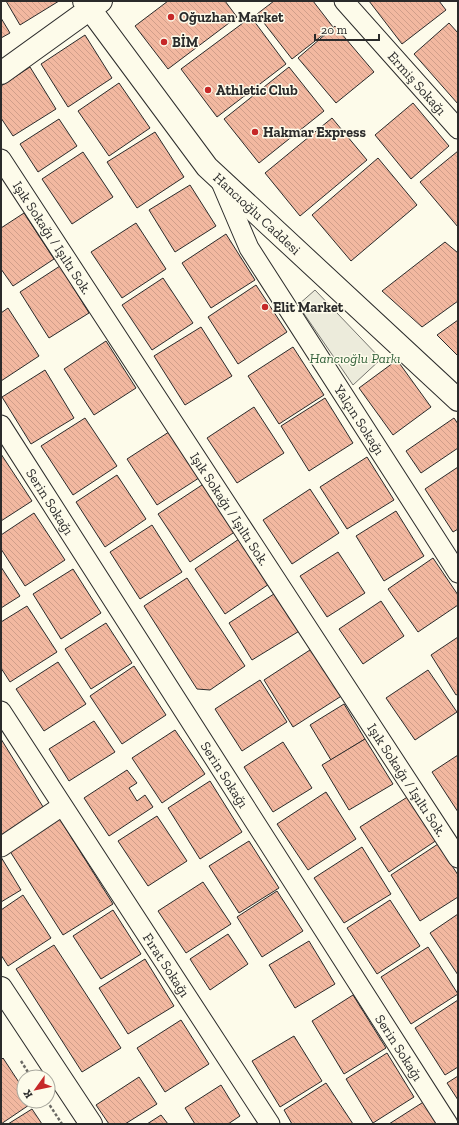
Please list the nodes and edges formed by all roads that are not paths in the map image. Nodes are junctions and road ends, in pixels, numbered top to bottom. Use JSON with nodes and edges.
{"nodes":[{"id":1,"x":344,"y":1,"type":"edge"},
{"id":2,"x":92,"y":4,"type":"edge"},
{"id":3,"x":1,"y":73,"type":"edge"},
{"id":4,"x":458,"y":129,"type":"edge"},
{"id":5,"x":1,"y":159,"type":"edge"},
{"id":6,"x":220,"y":180,"type":"junction"},
{"id":7,"x":458,"y":400,"type":"edge"},
{"id":8,"x":1,"y":425,"type":"edge"},
{"id":9,"x":458,"y":573,"type":"edge"},
{"id":10,"x":1,"y":711,"type":"edge"},
{"id":11,"x":62,"y":806,"type":"junction"},
{"id":12,"x":1,"y":847,"type":"edge"},
{"id":13,"x":458,"y":858,"type":"edge"},
{"id":14,"x":1,"y":988,"type":"edge"},
{"id":15,"x":91,"y":1124,"type":"edge"},
{"id":16,"x":270,"y":1124,"type":"edge"},
{"id":17,"x":448,"y":1124,"type":"edge"}],
"edges":[{"from":1,"to":4,"type":"street","name":"Ermiş Sokağı"},
{"from":2,"to":3,"type":"street"},
{"from":2,"to":6,"type":"street","name":"Hancıoğlu Caddesi"},
{"from":5,"to":13,"type":"street","name":"Işık Sokağı / Işıltı Sok."},
{"from":6,"to":7,"type":"street","name":"Hancıoğlu Caddesi"},
{"from":6,"to":9,"type":"street","name":"Yalçın Sokağı"},
{"from":8,"to":17,"type":"street","name":"Serin Sokağı"},
{"from":10,"to":11,"type":"street","name":"Fırat Sokağı"},
{"from":11,"to":12,"type":"street"},
{"from":11,"to":16,"type":"street","name":"Fırat Sokağı"},
{"from":14,"to":15,"type":"street"}]}
